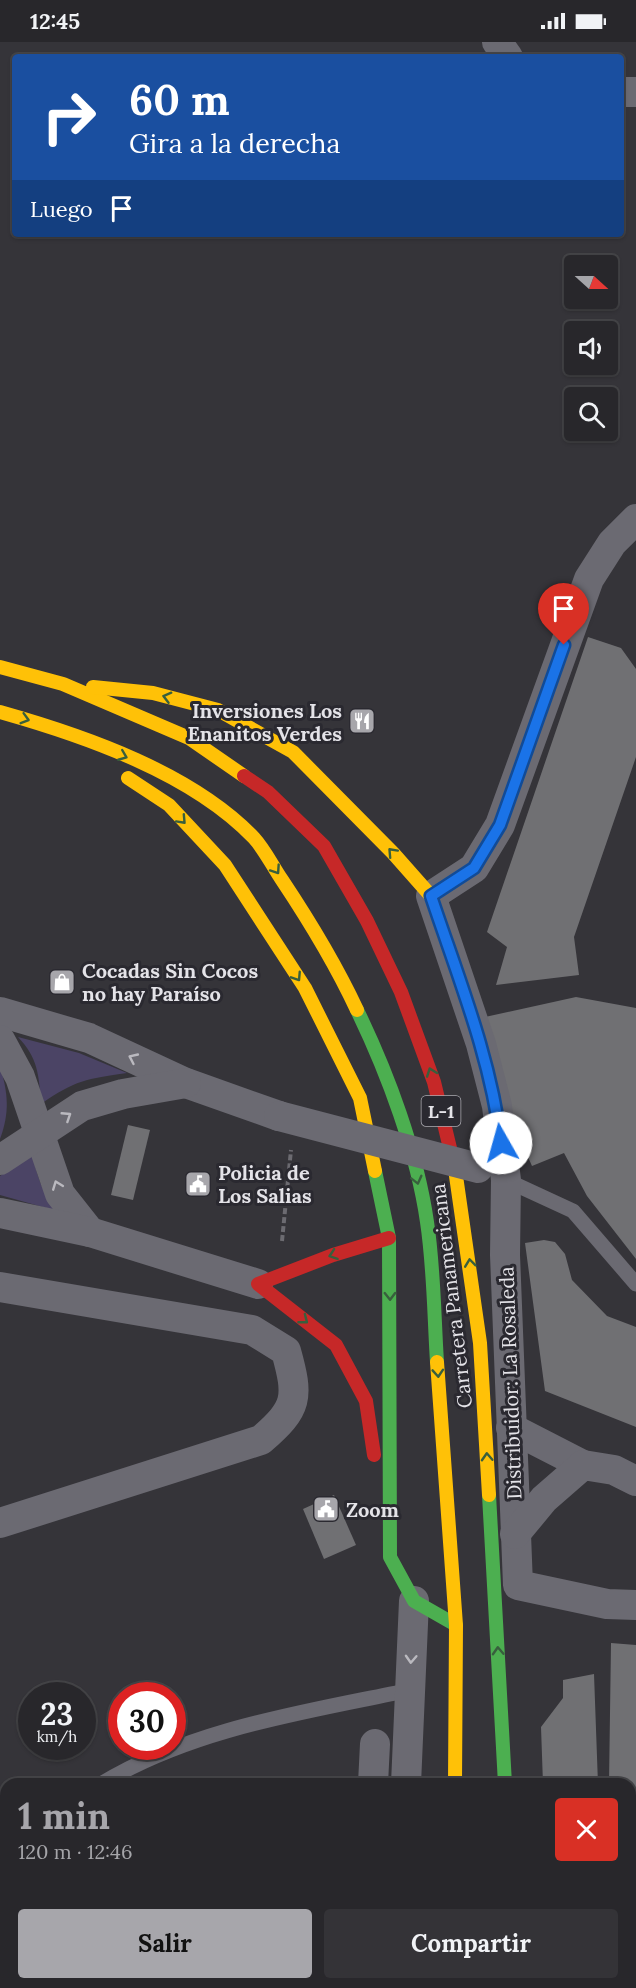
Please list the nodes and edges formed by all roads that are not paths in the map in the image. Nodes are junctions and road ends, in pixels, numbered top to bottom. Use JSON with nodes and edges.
{"nodes":[{"id":1,"x":636,"y":519,"type":"edge"},
{"id":2,"x":0,"y":667,"type":"edge"},
{"id":3,"x":63,"y":684,"type":"junction"},
{"id":4,"x":0,"y":712,"type":"edge"},
{"id":5,"x":49,"y":726,"type":"junction"},
{"id":6,"x":99,"y":759,"type":"dead end"},
{"id":7,"x":119,"y":772,"type":"dead end"},
{"id":8,"x":431,"y":896,"type":"junction"},
{"id":9,"x":0,"y":1012,"type":"edge"},
{"id":10,"x":0,"y":1040,"type":"edge"},
{"id":11,"x":186,"y":1083,"type":"junction"},
{"id":12,"x":38,"y":1135,"type":"junction"},
{"id":13,"x":0,"y":1160,"type":"edge"},
{"id":14,"x":506,"y":1180,"type":"junction"},
{"id":15,"x":0,"y":1213,"type":"edge"},
{"id":16,"x":90,"y":1232,"type":"junction"},
{"id":17,"x":389,"y":1238,"type":"junction"},
{"id":18,"x":268,"y":1280,"type":"junction"},
{"id":19,"x":636,"y":1284,"type":"edge"},
{"id":20,"x":0,"y":1287,"type":"edge"},
{"id":21,"x":511,"y":1428,"type":"junction"},
{"id":22,"x":584,"y":1465,"type":"junction"},
{"id":23,"x":636,"y":1481,"type":"edge"},
{"id":24,"x":0,"y":1523,"type":"edge"},
{"id":25,"x":515,"y":1534,"type":"junction"},
{"id":26,"x":390,"y":1557,"type":"junction"},
{"id":27,"x":414,"y":1601,"type":"junction"},
{"id":28,"x":636,"y":1605,"type":"edge"},
{"id":29,"x":456,"y":1625,"type":"junction"},
{"id":30,"x":513,"y":1655,"type":"dead end"},
{"id":31,"x":410,"y":1690,"type":"junction"},
{"id":32,"x":375,"y":1744,"type":"dead end"},
{"id":33,"x":111,"y":1778,"type":"edge"},
{"id":34,"x":373,"y":1778,"type":"edge"},
{"id":35,"x":406,"y":1778,"type":"edge"},
{"id":36,"x":455,"y":1778,"type":"edge"},
{"id":37,"x":505,"y":1778,"type":"edge"}],
"edges":[{"from":1,"to":8,"type":"street"},
{"from":2,"to":3,"type":"main road","name":"Carretera Panamericana","number":"L-1"},
{"from":8,"to":3,"type":"main road","one_way":true},
{"from":37,"to":3,"type":"main road","name":"Carretera Panamericana","number":"L-1","one_way":true},
{"from":4,"to":5,"type":"main road","name":"Carretera Panamericana","number":"L-1","one_way":true},
{"from":5,"to":6,"type":"main road","number":"L-1"},
{"from":5,"to":29,"type":"main road","name":"Carretera Panamericana","number":"L-1","one_way":true},
{"from":7,"to":17,"type":"main road","one_way":true},
{"from":8,"to":14,"type":"street","name":"Distribuidor: La Rosaleda"},
{"from":11,"to":9,"type":"street","one_way":true},
{"from":10,"to":12,"type":"street"},
{"from":12,"to":11,"type":"street","one_way":true},
{"from":11,"to":14,"type":"street","bridge":true},
{"from":12,"to":13,"type":"street"},
{"from":16,"to":12,"type":"street","one_way":true},
{"from":14,"to":19,"type":"lane"},
{"from":14,"to":21,"type":"street","name":"Distribuidor: La Rosaleda"},
{"from":15,"to":16,"type":"street"},
{"from":16,"to":18,"type":"street"},
{"from":17,"to":18,"type":"main road","one_way":true},
{"from":17,"to":26,"type":"main road","one_way":true},
{"from":18,"to":26,"type":"main road","one_way":true},
{"from":20,"to":24,"type":"street"},
{"from":21,"to":22,"type":"street"},
{"from":21,"to":25,"type":"street","name":"Distribuidor: La Rosaleda"},
{"from":22,"to":23,"type":"street"},
{"from":22,"to":25,"type":"street"},
{"from":25,"to":28,"type":"street","name":"Distribuidor: La Rosaleda"},
{"from":26,"to":27,"type":"main road"},
{"from":27,"to":29,"type":"main road"},
{"from":27,"to":31,"type":"street","one_way":true},
{"from":29,"to":36,"type":"main road","name":"Carretera Panamericana","number":"L-1"},
{"from":30,"to":37,"type":"main road"},
{"from":31,"to":33,"type":"lane"},
{"from":31,"to":35,"type":"street"},
{"from":32,"to":34,"type":"street"}]}
